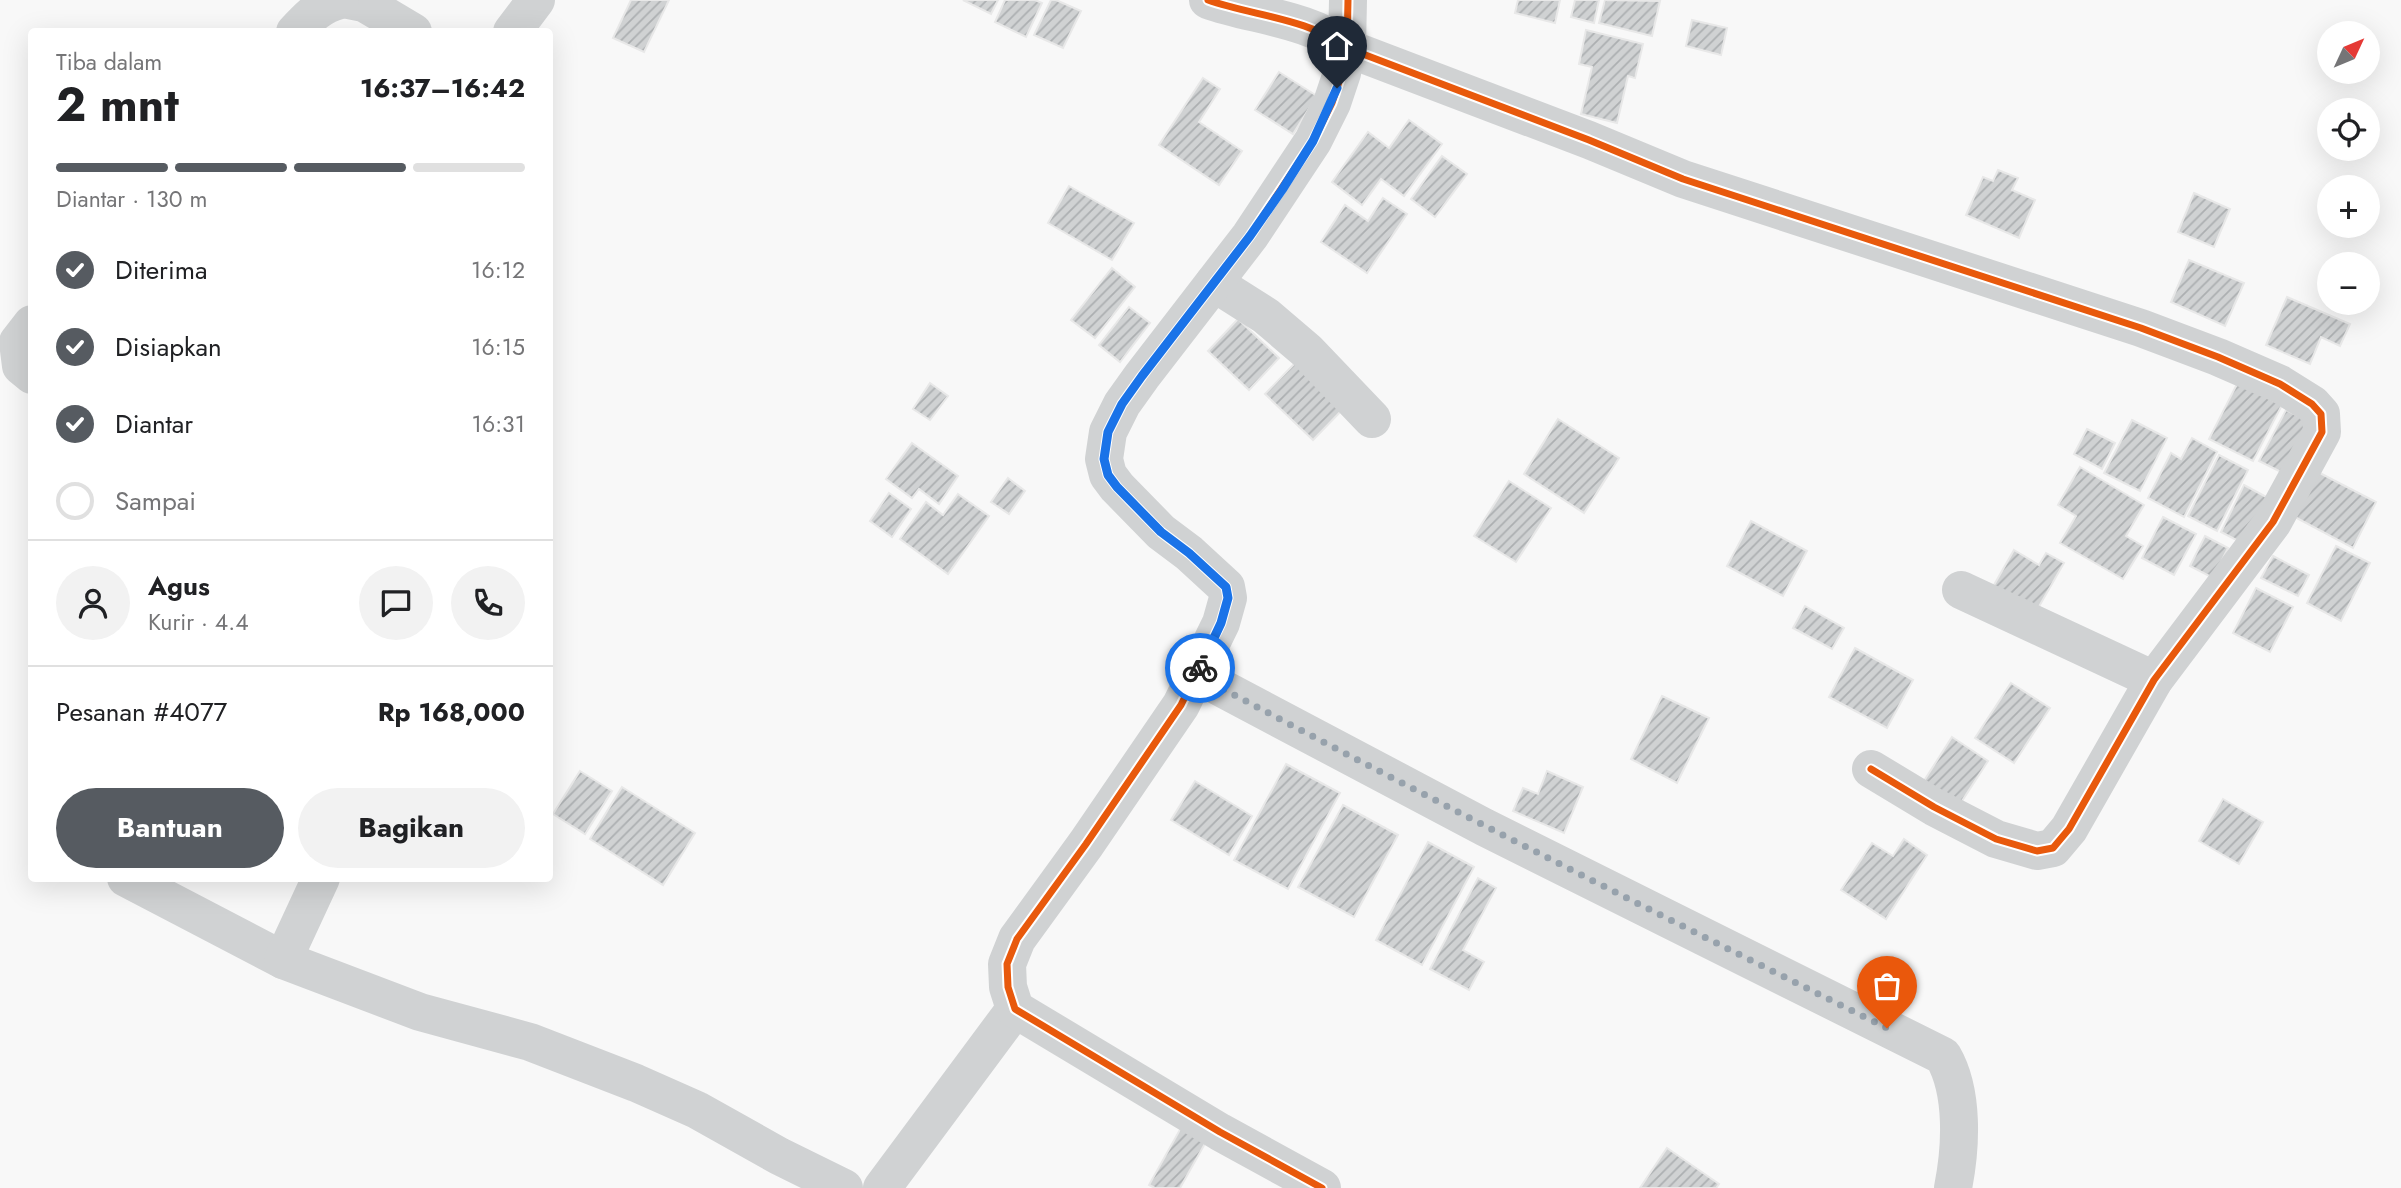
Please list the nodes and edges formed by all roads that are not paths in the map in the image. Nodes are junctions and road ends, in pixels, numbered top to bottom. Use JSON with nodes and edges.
{"nodes":[{"id":1,"x":536,"y":0,"type":"edge"},
{"id":2,"x":1208,"y":0,"type":"edge"},
{"id":3,"x":1348,"y":0,"type":"edge"},
{"id":4,"x":335,"y":1,"type":"edge"},
{"id":5,"x":299,"y":28,"type":"edge"},
{"id":6,"x":405,"y":28,"type":"edge"},
{"id":7,"x":515,"y":28,"type":"edge"},
{"id":8,"x":1347,"y":48,"type":"junction"},
{"id":9,"x":1214,"y":283,"type":"junction"},
{"id":10,"x":28,"y":329,"type":"edge"},
{"id":11,"x":28,"y":372,"type":"edge"},
{"id":12,"x":1371,"y":419,"type":"dead end"},
{"id":13,"x":1961,"y":590,"type":"dead end"},
{"id":14,"x":1197,"y":675,"type":"junction"},
{"id":15,"x":2154,"y":680,"type":"junction"},
{"id":16,"x":1871,"y":769,"type":"dead end"},
{"id":17,"x":134,"y":882,"type":"edge"},
{"id":18,"x":319,"y":882,"type":"edge"},
{"id":19,"x":283,"y":960,"type":"junction"},
{"id":20,"x":1015,"y":1009,"type":"junction"},
{"id":21,"x":844,"y":1188,"type":"edge"},
{"id":22,"x":882,"y":1188,"type":"edge"},
{"id":23,"x":1322,"y":1188,"type":"edge"},
{"id":24,"x":1953,"y":1188,"type":"edge"}],
"edges":[{"from":1,"to":7,"type":"street"},
{"from":2,"to":8,"type":"street"},
{"from":3,"to":8,"type":"street"},
{"from":4,"to":5,"type":"street"},
{"from":4,"to":6,"type":"street"},
{"from":8,"to":9,"type":"street"},
{"from":8,"to":15,"type":"street"},
{"from":9,"to":12,"type":"street"},
{"from":9,"to":14,"type":"street"},
{"from":10,"to":11,"type":"street"},
{"from":13,"to":15,"type":"street"},
{"from":14,"to":20,"type":"street"},
{"from":14,"to":24,"type":"street"},
{"from":15,"to":16,"type":"street"},
{"from":17,"to":19,"type":"street"},
{"from":18,"to":19,"type":"street"},
{"from":19,"to":21,"type":"street"},
{"from":20,"to":22,"type":"street"},
{"from":20,"to":23,"type":"street"}]}
